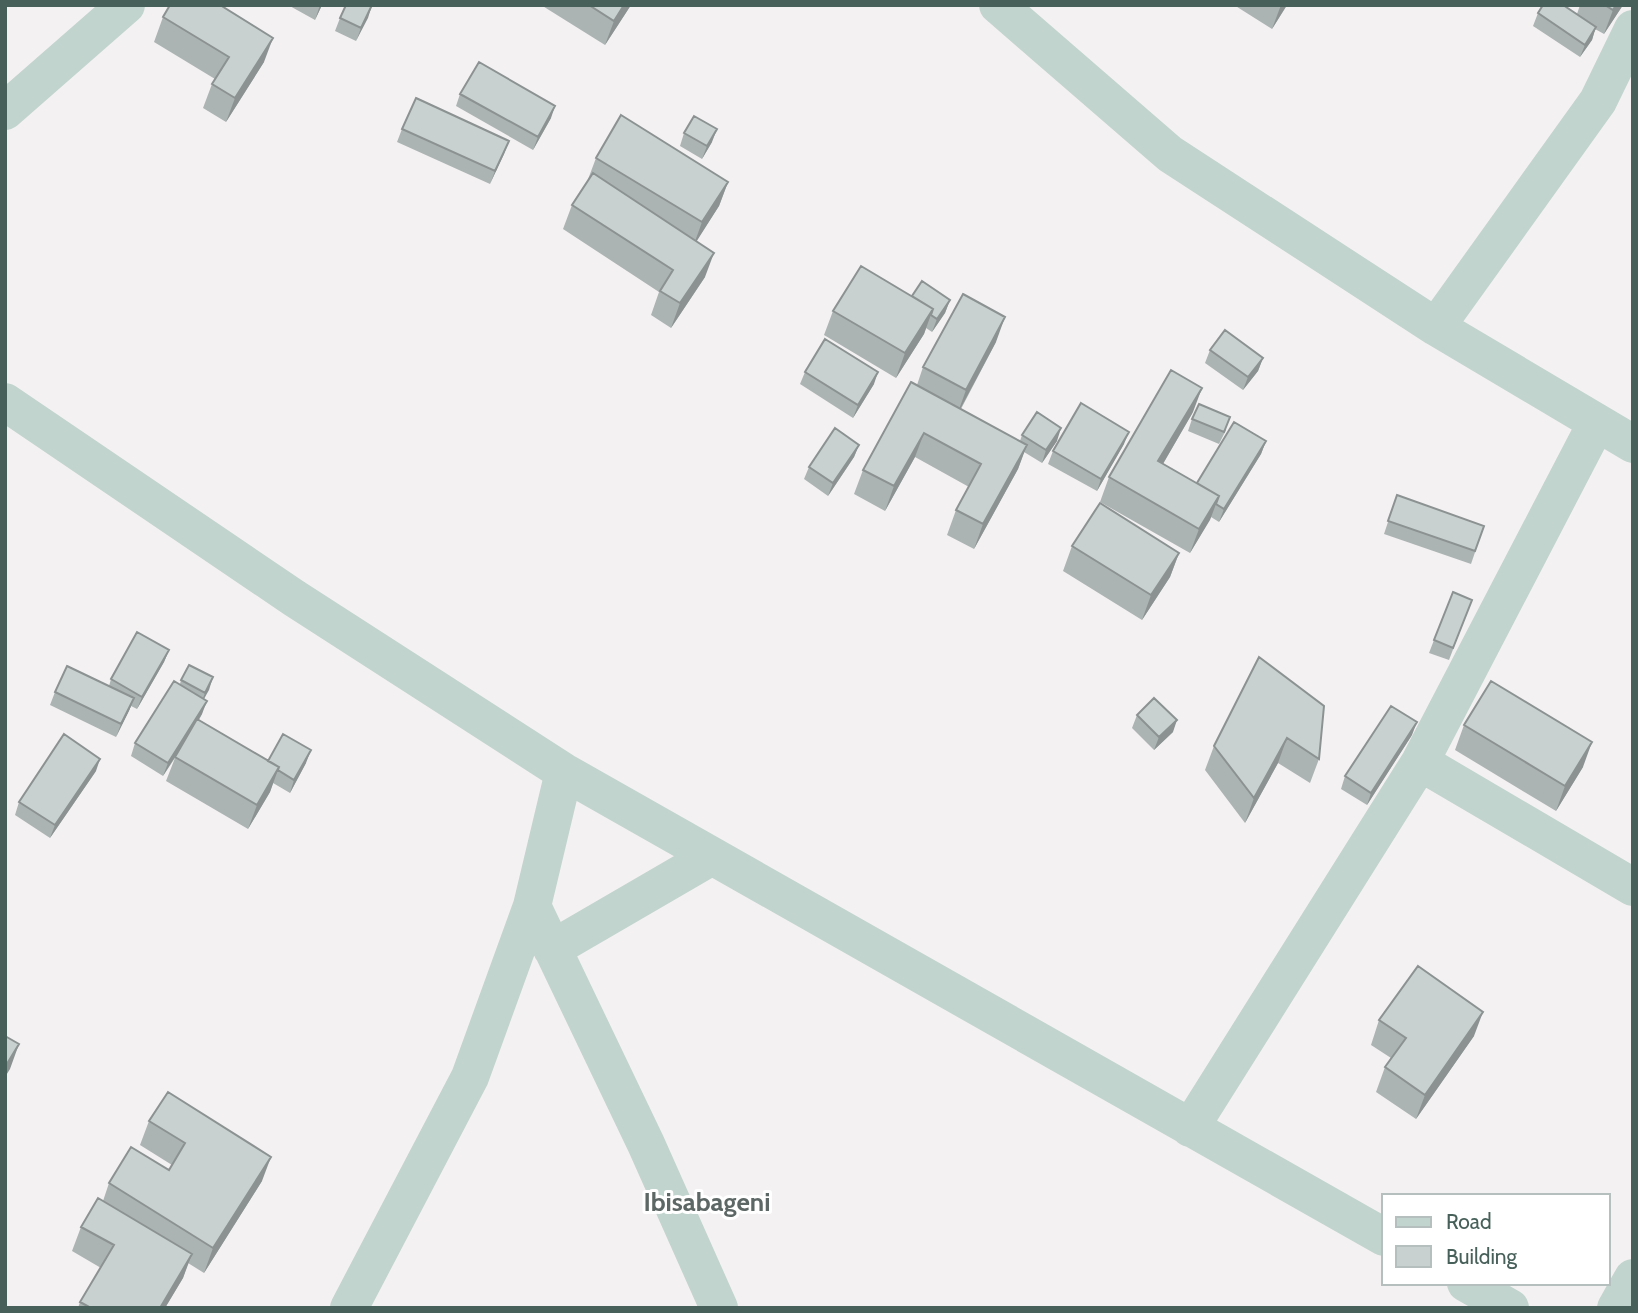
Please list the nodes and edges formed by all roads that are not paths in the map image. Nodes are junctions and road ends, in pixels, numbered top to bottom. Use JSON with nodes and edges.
{"nodes":[{"id":1,"x":127,"y":5,"type":"edge"},
{"id":2,"x":998,"y":5,"type":"edge"},
{"id":3,"x":1633,"y":29,"type":"edge"},
{"id":4,"x":5,"y":111,"type":"edge"},
{"id":5,"x":1436,"y":327,"type":"junction"},
{"id":6,"x":5,"y":402,"type":"edge"},
{"id":7,"x":1596,"y":424,"type":"junction"},
{"id":8,"x":1633,"y":444,"type":"edge"},
{"id":9,"x":1420,"y":762,"type":"junction"},
{"id":10,"x":565,"y":772,"type":"junction"},
{"id":11,"x":712,"y":856,"type":"junction"},
{"id":12,"x":1633,"y":887,"type":"edge"},
{"id":13,"x":532,"y":906,"type":"junction"},
{"id":14,"x":552,"y":950,"type":"junction"},
{"id":15,"x":1190,"y":1128,"type":"junction"},
{"id":16,"x":1382,"y":1236,"type":"edge"},
{"id":17,"x":1633,"y":1278,"type":"edge"},
{"id":18,"x":1470,"y":1285,"type":"edge"},
{"id":19,"x":349,"y":1308,"type":"edge"},
{"id":20,"x":719,"y":1308,"type":"edge"},
{"id":21,"x":1510,"y":1308,"type":"edge"},
{"id":22,"x":1616,"y":1308,"type":"edge"}],
"edges":[{"from":1,"to":4,"type":"street"},
{"from":2,"to":5,"type":"street"},
{"from":3,"to":5,"type":"street"},
{"from":5,"to":7,"type":"street"},
{"from":6,"to":10,"type":"street"},
{"from":7,"to":8,"type":"street"},
{"from":7,"to":9,"type":"street"},
{"from":9,"to":12,"type":"street"},
{"from":9,"to":15,"type":"street"},
{"from":10,"to":11,"type":"street"},
{"from":10,"to":13,"type":"street"},
{"from":11,"to":14,"type":"street"},
{"from":11,"to":15,"type":"street"},
{"from":13,"to":14,"type":"street"},
{"from":13,"to":19,"type":"street"},
{"from":14,"to":20,"type":"street"},
{"from":15,"to":16,"type":"street"},
{"from":17,"to":22,"type":"street"},
{"from":18,"to":21,"type":"street"}]}
